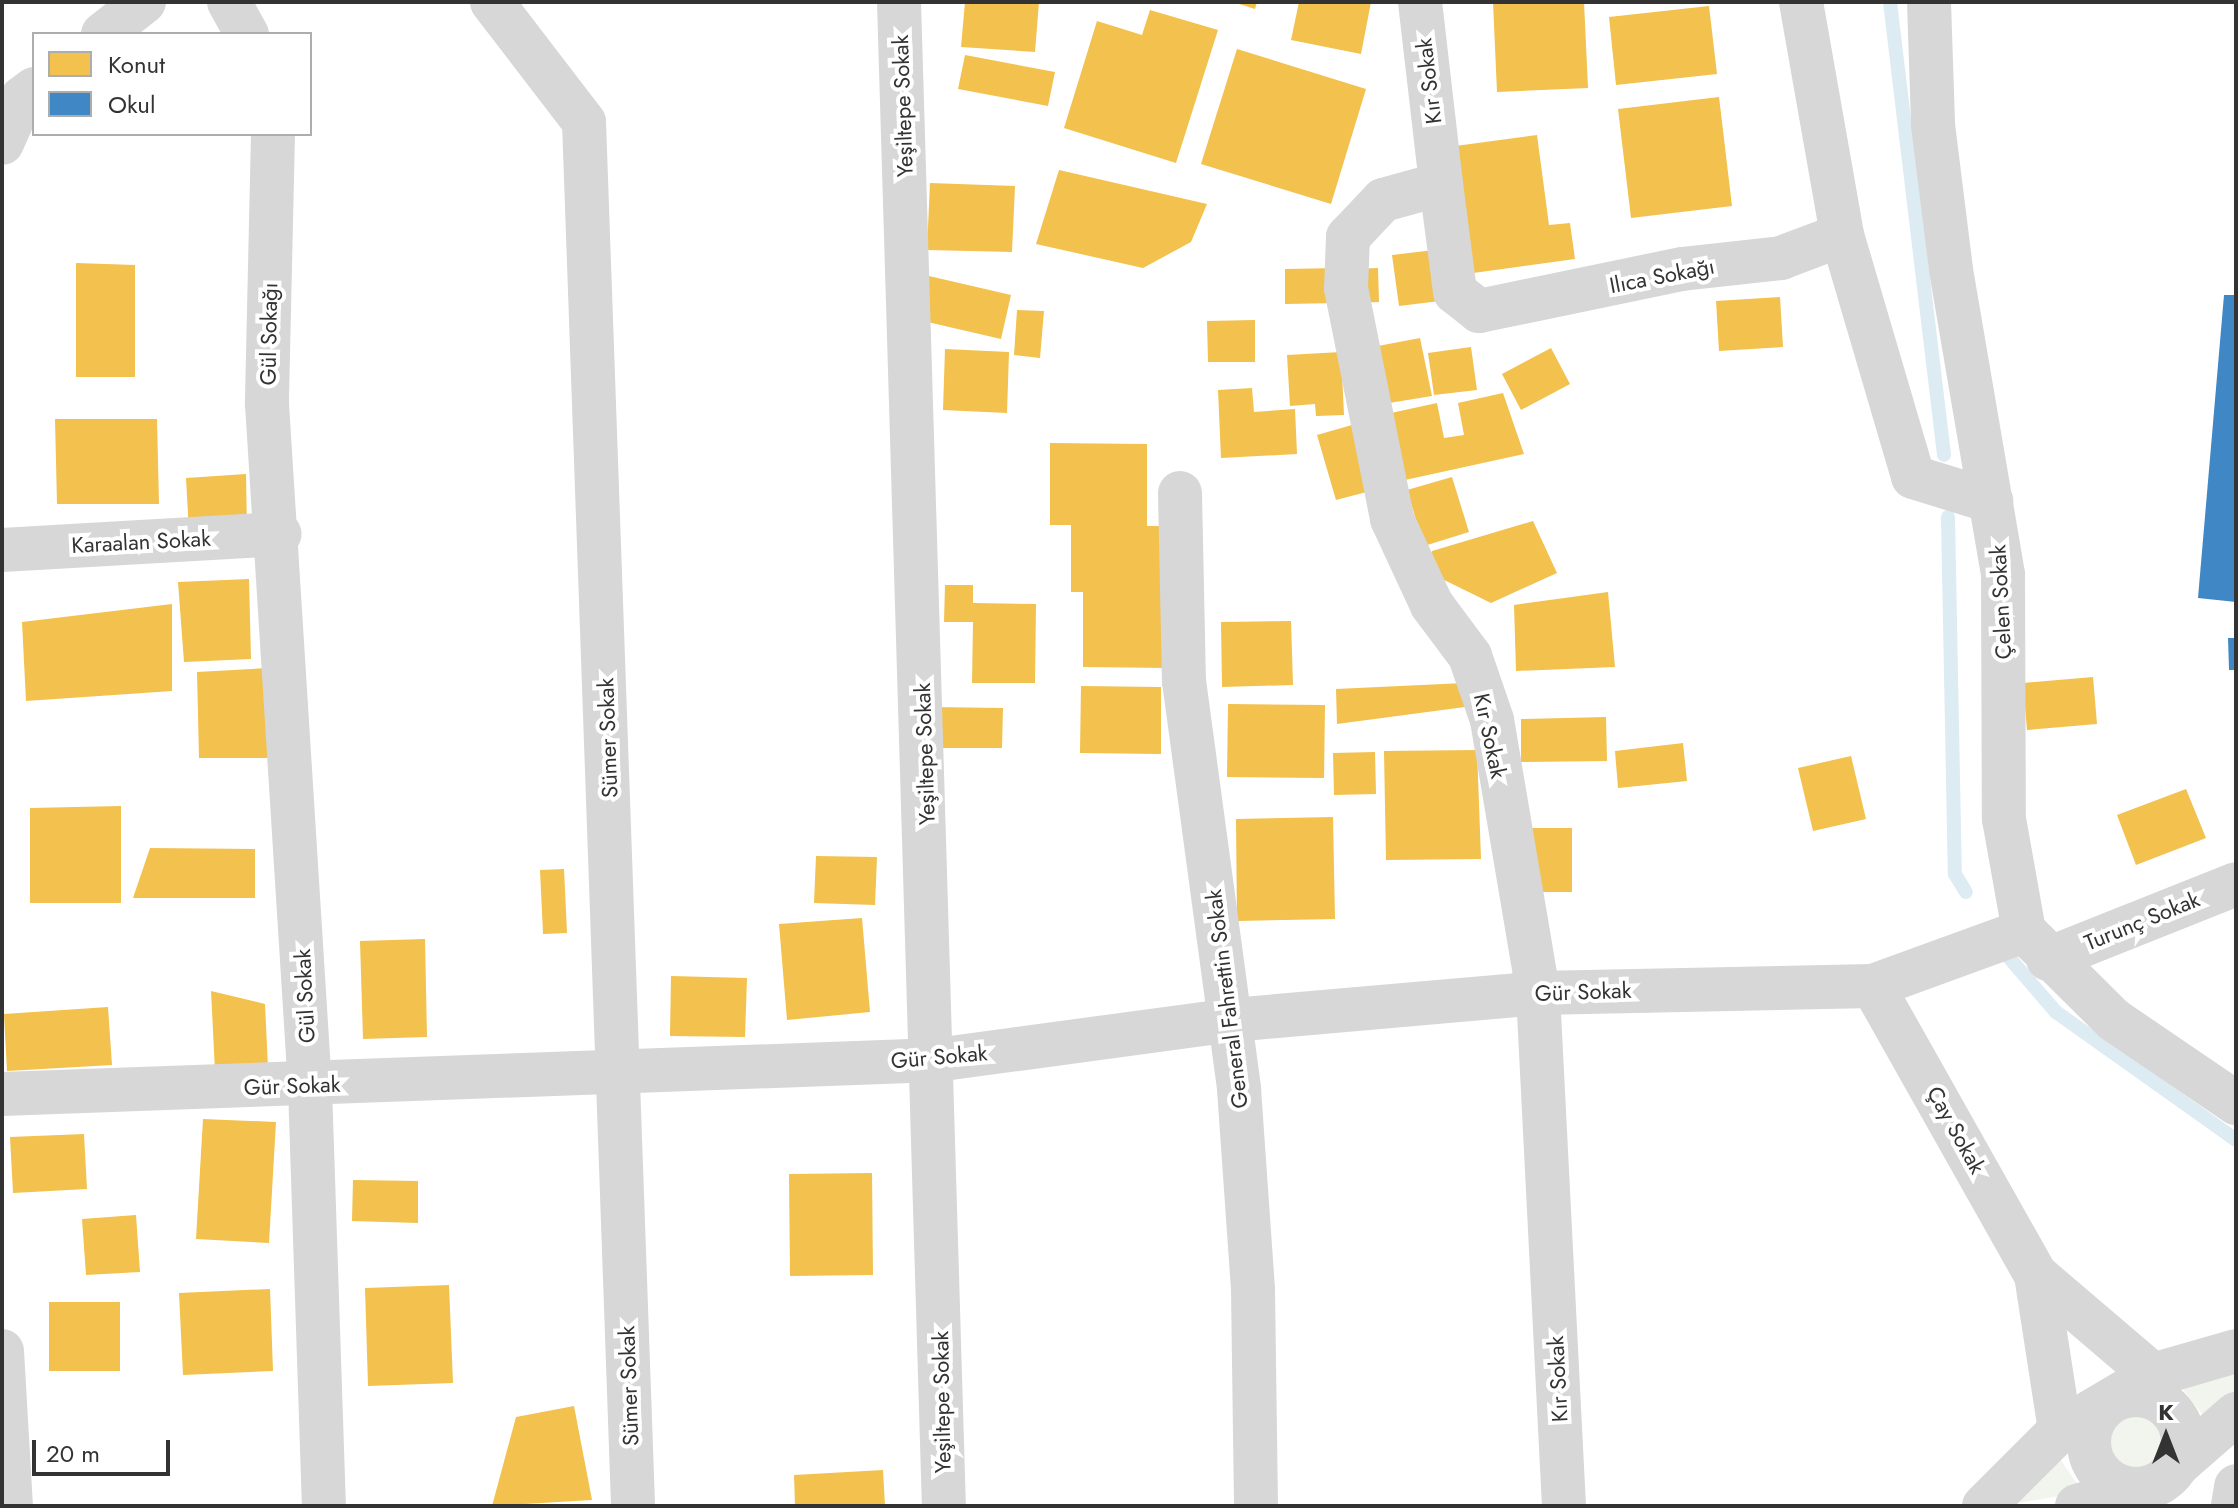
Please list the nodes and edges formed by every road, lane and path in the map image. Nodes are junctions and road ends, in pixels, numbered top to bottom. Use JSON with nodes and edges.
{"nodes":[{"id":1,"x":144,"y":2,"type":"edge"},
{"id":2,"x":229,"y":2,"type":"edge"},
{"id":3,"x":492,"y":2,"type":"edge"},
{"id":4,"x":899,"y":2,"type":"edge"},
{"id":5,"x":1420,"y":2,"type":"edge"},
{"id":6,"x":1801,"y":2,"type":"edge"},
{"id":7,"x":1929,"y":2,"type":"edge"},
{"id":8,"x":106,"y":32,"type":"edge"},
{"id":9,"x":246,"y":32,"type":"edge"},
{"id":10,"x":32,"y":90,"type":"edge"},
{"id":11,"x":273,"y":136,"type":"edge"},
{"id":12,"x":2,"y":143,"type":"edge"},
{"id":13,"x":1441,"y":184,"type":"junction"},
{"id":14,"x":1842,"y":235,"type":"junction"},
{"id":15,"x":1180,"y":493,"type":"dead end"},
{"id":16,"x":1991,"y":501,"type":"junction"},
{"id":17,"x":280,"y":534,"type":"junction"},
{"id":18,"x":2,"y":550,"type":"edge"},
{"id":19,"x":2236,"y":884,"type":"edge"},
{"id":20,"x":2036,"y":945,"type":"junction"},
{"id":21,"x":1873,"y":986,"type":"junction"},
{"id":22,"x":1538,"y":993,"type":"junction"},
{"id":23,"x":1232,"y":1020,"type":"junction"},
{"id":24,"x":936,"y":1060,"type":"junction"},
{"id":25,"x":621,"y":1069,"type":"junction"},
{"id":26,"x":310,"y":1087,"type":"junction"},
{"id":27,"x":2,"y":1094,"type":"edge"},
{"id":28,"x":2236,"y":1103,"type":"edge"},
{"id":29,"x":2036,"y":1275,"type":"junction"},
{"id":30,"x":2,"y":1351,"type":"edge"},
{"id":31,"x":2236,"y":1351,"type":"edge"},
{"id":32,"x":2153,"y":1375,"type":"junction"},
{"id":33,"x":2107,"y":1403,"type":"junction"},
{"id":34,"x":2236,"y":1414,"type":"edge"},
{"id":35,"x":2060,"y":1430,"type":"junction"},
{"id":36,"x":2174,"y":1468,"type":"junction"},
{"id":37,"x":2236,"y":1486,"type":"edge"},
{"id":38,"x":2136,"y":1489,"type":"junction"},
{"id":39,"x":11,"y":1506,"type":"edge"},
{"id":40,"x":324,"y":1506,"type":"edge"},
{"id":41,"x":633,"y":1506,"type":"edge"},
{"id":42,"x":944,"y":1506,"type":"edge"},
{"id":43,"x":1256,"y":1506,"type":"edge"},
{"id":44,"x":1564,"y":1506,"type":"edge"},
{"id":45,"x":1984,"y":1506,"type":"edge"},
{"id":46,"x":2077,"y":1506,"type":"edge"},
{"id":47,"x":2233,"y":1506,"type":"edge"}],
"edges":[{"from":1,"to":8,"type":"street"},
{"from":2,"to":9,"type":"street"},
{"from":3,"to":25,"type":"street","name":"Sümer Sokak"},
{"from":4,"to":24,"type":"street","name":"Yeşiltepe Sokak"},
{"from":5,"to":13,"type":"street","name":"Kır Sokak"},
{"from":6,"to":14,"type":"street"},
{"from":7,"to":16,"type":"street","name":"Çelen Sokak"},
{"from":10,"to":12,"type":"street"},
{"from":11,"to":17,"type":"street","name":"Gül Sokağı"},
{"from":13,"to":14,"type":"street","name":"Ilıca Sokağı"},
{"from":13,"to":22,"type":"street","name":"Kır Sokak"},
{"from":14,"to":16,"type":"street"},
{"from":15,"to":23,"type":"street","name":"General Fahrettin Sokak"},
{"from":16,"to":20,"type":"street","name":"Çelen Sokak"},
{"from":17,"to":18,"type":"street","name":"Karaalan Sokak"},
{"from":17,"to":26,"type":"street","name":"Gül Sokak"},
{"from":19,"to":20,"type":"street","name":"Turunç Sokak"},
{"from":20,"to":21,"type":"street","name":"Turunç Sokak"},
{"from":20,"to":28,"type":"street"},
{"from":21,"to":22,"type":"street","name":"Gür Sokak"},
{"from":21,"to":29,"type":"street","name":"Çay Sokak"},
{"from":22,"to":23,"type":"street","name":"Gür Sokak"},
{"from":22,"to":44,"type":"street","name":"Kır Sokak"},
{"from":23,"to":24,"type":"street","name":"Gür Sokak"},
{"from":23,"to":43,"type":"street","name":"General Fahrettin Sokak"},
{"from":24,"to":25,"type":"street","name":"Gür Sokak"},
{"from":24,"to":42,"type":"street","name":"Yeşiltepe Sokak"},
{"from":25,"to":26,"type":"street","name":"Gür Sokak"},
{"from":25,"to":41,"type":"street","name":"Sümer Sokak"},
{"from":26,"to":27,"type":"street","name":"Gür Sokak"},
{"from":26,"to":40,"type":"street","name":"Gül Sokak"},
{"from":29,"to":32,"type":"street","name":"Çay Sokak"},
{"from":29,"to":35,"type":"street","name":"Çay Sokak"},
{"from":30,"to":39,"type":"street"},
{"from":31,"to":32,"type":"street"},
{"from":32,"to":33,"type":"street"},
{"from":33,"to":35,"type":"street"},
{"from":33,"to":36,"type":"street"},
{"from":33,"to":38,"type":"street"},
{"from":34,"to":36,"type":"street"},
{"from":35,"to":45,"type":"street"},
{"from":36,"to":38,"type":"street"},
{"from":37,"to":47,"type":"street"},
{"from":38,"to":46,"type":"street"}]}
